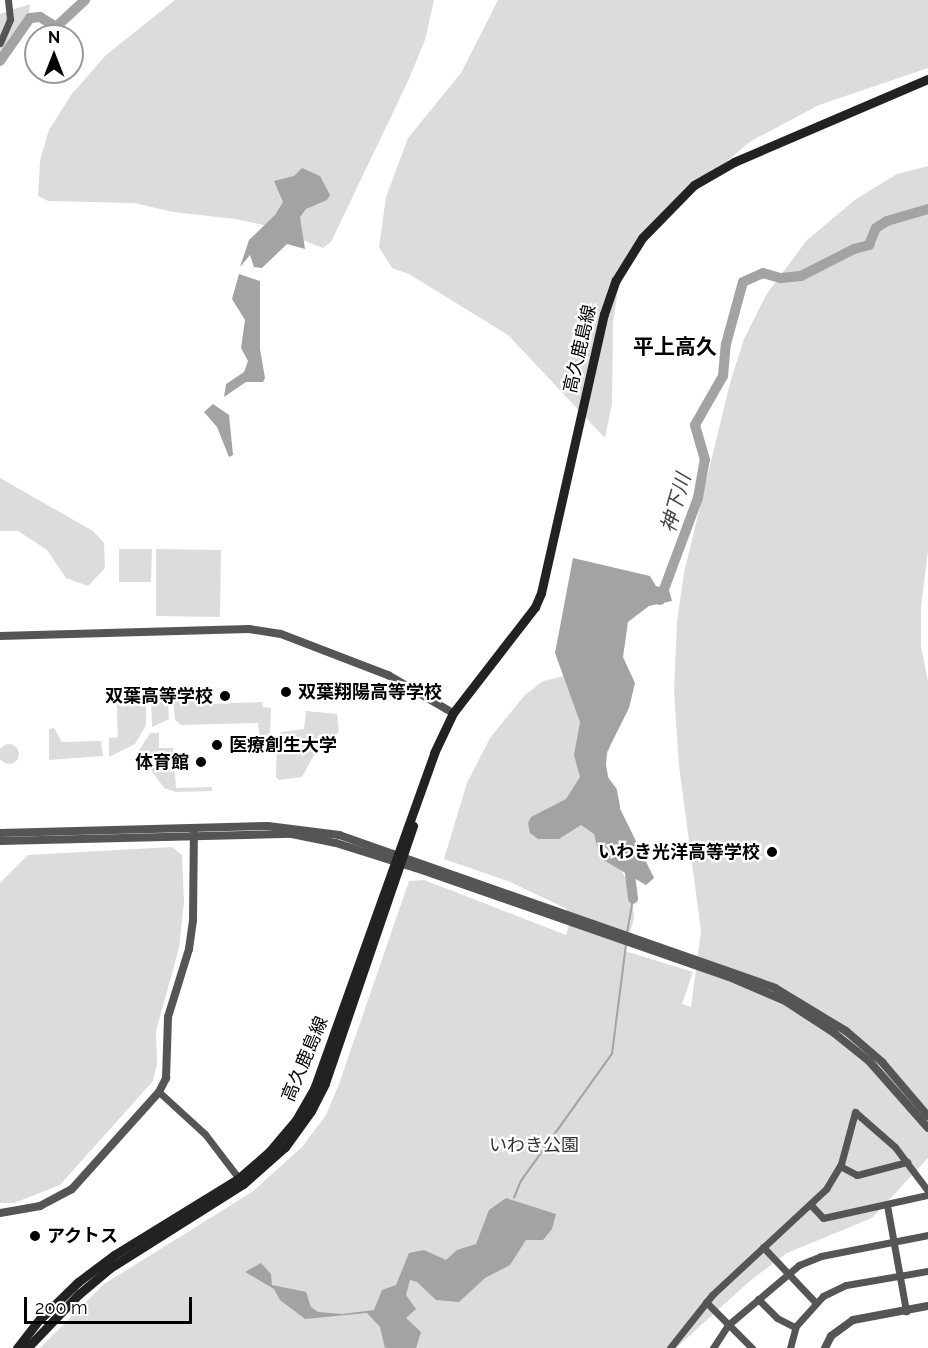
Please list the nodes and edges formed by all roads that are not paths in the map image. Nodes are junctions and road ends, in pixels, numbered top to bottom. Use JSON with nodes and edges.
{"nodes":[{"id":1,"x":8,"y":0,"type":"edge"},
{"id":2,"x":0,"y":44,"type":"edge"},
{"id":3,"x":928,"y":79,"type":"edge"},
{"id":4,"x":0,"y":636,"type":"edge"},
{"id":5,"x":453,"y":714,"type":"junction"},
{"id":6,"x":194,"y":832,"type":"junction"},
{"id":7,"x":0,"y":833,"type":"edge"},
{"id":8,"x":0,"y":841,"type":"edge"},
{"id":9,"x":399,"y":859,"type":"junction"},
{"id":10,"x":843,"y":1034,"type":"junction"},
{"id":11,"x":159,"y":1092,"type":"junction"},
{"id":12,"x":928,"y":1116,"type":"edge"},
{"id":13,"x":928,"y":1128,"type":"edge"},
{"id":14,"x":907,"y":1162,"type":"junction"},
{"id":15,"x":840,"y":1166,"type":"junction"},
{"id":16,"x":241,"y":1181,"type":"junction"},
{"id":17,"x":928,"y":1193,"type":"edge"},
{"id":18,"x":810,"y":1204,"type":"junction"},
{"id":19,"x":887,"y":1205,"type":"junction"},
{"id":20,"x":0,"y":1213,"type":"edge"},
{"id":21,"x":928,"y":1235,"type":"edge"},
{"id":22,"x":894,"y":1242,"type":"junction"},
{"id":23,"x":763,"y":1247,"type":"junction"},
{"id":24,"x":928,"y":1271,"type":"edge"},
{"id":25,"x":787,"y":1272,"type":"junction"},
{"id":26,"x":900,"y":1276,"type":"junction"},
{"id":27,"x":758,"y":1299,"type":"junction"},
{"id":28,"x":706,"y":1302,"type":"junction"},
{"id":29,"x":815,"y":1302,"type":"junction"},
{"id":30,"x":928,"y":1306,"type":"edge"},
{"id":31,"x":906,"y":1311,"type":"junction"},
{"id":32,"x":728,"y":1325,"type":"junction"},
{"id":33,"x":795,"y":1327,"type":"junction"},
{"id":34,"x":17,"y":1348,"type":"edge"},
{"id":35,"x":27,"y":1348,"type":"edge"},
{"id":36,"x":670,"y":1348,"type":"edge"},
{"id":37,"x":713,"y":1348,"type":"edge"},
{"id":38,"x":752,"y":1348,"type":"edge"},
{"id":39,"x":790,"y":1348,"type":"edge"},
{"id":40,"x":825,"y":1348,"type":"edge"}],
"edges":[{"from":1,"to":2,"type":"street"},
{"from":3,"to":5,"type":"main road","name":"高久鹿島線"},
{"from":4,"to":5,"type":"street"},
{"from":5,"to":9,"type":"main road","name":"高久鹿島線"},
{"from":6,"to":7,"type":"street"},
{"from":6,"to":8,"type":"street"},
{"from":6,"to":9,"type":"street"},
{"from":6,"to":11,"type":"street"},
{"from":9,"to":10,"type":"street"},
{"from":9,"to":16,"type":"main road","name":"高久鹿島線"},
{"from":10,"to":12,"type":"street"},
{"from":10,"to":13,"type":"street"},
{"from":11,"to":16,"type":"street"},
{"from":11,"to":20,"type":"street"},
{"from":14,"to":15,"type":"street"},
{"from":14,"to":15,"type":"street"},
{"from":14,"to":17,"type":"street"},
{"from":15,"to":18,"type":"street"},
{"from":16,"to":34,"type":"main road","name":"高久鹿島線"},
{"from":16,"to":35,"type":"main road","name":"高久鹿島線"},
{"from":17,"to":19,"type":"street"},
{"from":18,"to":19,"type":"street"},
{"from":18,"to":23,"type":"street"},
{"from":19,"to":22,"type":"street"},
{"from":21,"to":22,"type":"street"},
{"from":22,"to":25,"type":"street"},
{"from":22,"to":26,"type":"street"},
{"from":23,"to":25,"type":"street"},
{"from":23,"to":28,"type":"street"},
{"from":24,"to":26,"type":"street"},
{"from":25,"to":27,"type":"street"},
{"from":25,"to":29,"type":"street"},
{"from":26,"to":29,"type":"street"},
{"from":26,"to":31,"type":"street"},
{"from":27,"to":32,"type":"street"},
{"from":27,"to":33,"type":"street"},
{"from":28,"to":32,"type":"street"},
{"from":28,"to":36,"type":"street"},
{"from":29,"to":33,"type":"street"},
{"from":30,"to":31,"type":"street"},
{"from":31,"to":40,"type":"street"},
{"from":32,"to":37,"type":"street"},
{"from":32,"to":38,"type":"street"},
{"from":33,"to":39,"type":"street"}]}
